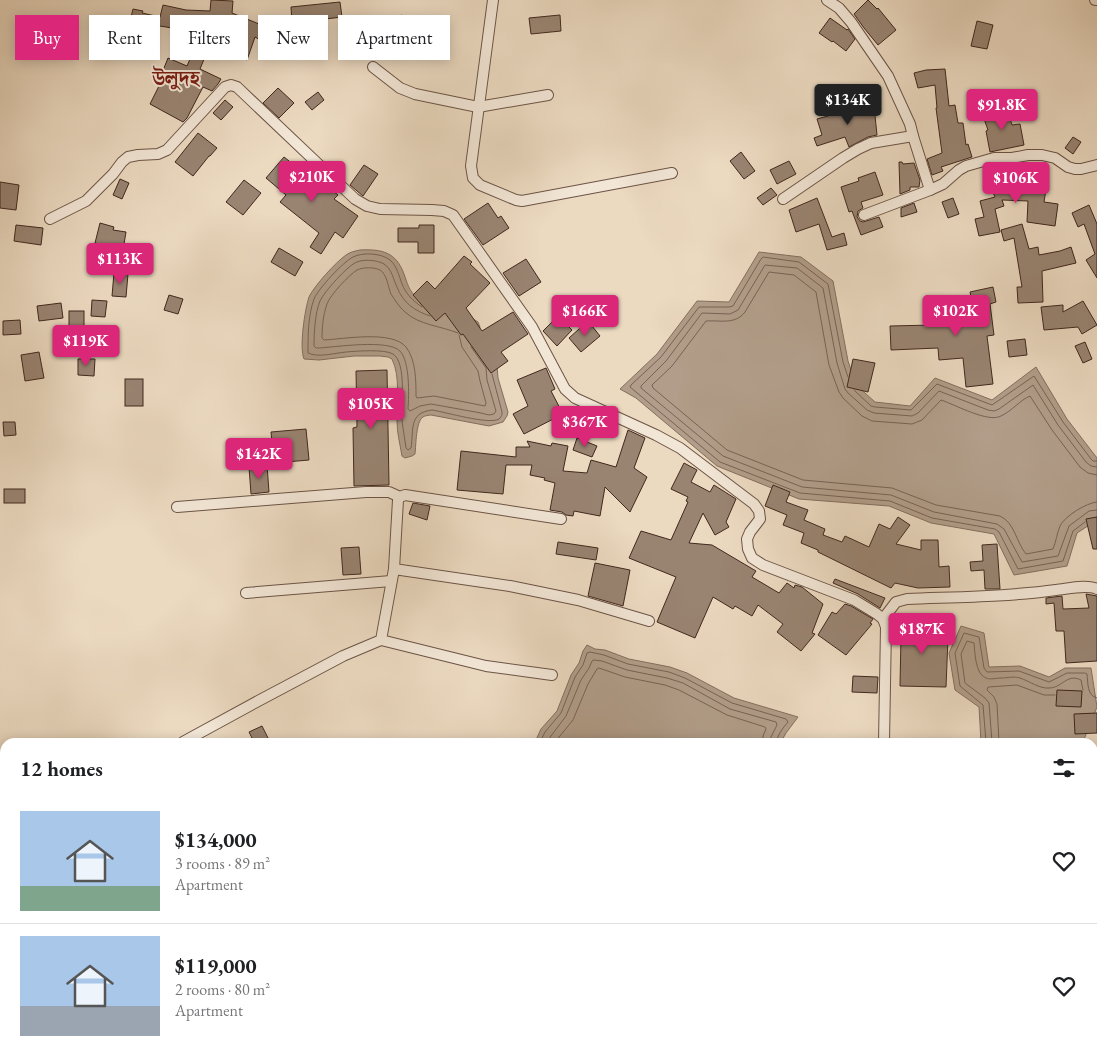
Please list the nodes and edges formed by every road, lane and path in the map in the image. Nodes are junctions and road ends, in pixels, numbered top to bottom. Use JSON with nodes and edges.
{"nodes":[{"id":1,"x":493,"y":0,"type":"edge"},
{"id":2,"x":827,"y":0,"type":"edge"},
{"id":3,"x":373,"y":67,"type":"dead end"},
{"id":4,"x":548,"y":95,"type":"dead end"},
{"id":5,"x":478,"y":107,"type":"junction"},
{"id":6,"x":913,"y":136,"type":"junction"},
{"id":7,"x":1097,"y":165,"type":"edge"},
{"id":8,"x":672,"y":174,"type":"dead end"},
{"id":9,"x":930,"y":190,"type":"junction"},
{"id":10,"x":783,"y":199,"type":"dead end"},
{"id":11,"x":864,"y":215,"type":"dead end"},
{"id":12,"x":50,"y":219,"type":"dead end"},
{"id":13,"x":400,"y":497,"type":"junction"},
{"id":14,"x":177,"y":507,"type":"dead end"},
{"id":15,"x":561,"y":519,"type":"dead end"},
{"id":16,"x":394,"y":569,"type":"junction"},
{"id":17,"x":391,"y":580,"type":"junction"},
{"id":18,"x":1097,"y":589,"type":"edge"},
{"id":19,"x":246,"y":593,"type":"dead end"},
{"id":20,"x":883,"y":619,"type":"junction"},
{"id":21,"x":649,"y":621,"type":"dead end"},
{"id":22,"x":381,"y":640,"type":"junction"},
{"id":23,"x":552,"y":675,"type":"dead end"},
{"id":24,"x":190,"y":738,"type":"edge"},
{"id":25,"x":884,"y":738,"type":"edge"}],
"edges":[{"from":1,"to":5,"type":"street"},
{"from":2,"to":6,"type":"street"},
{"from":3,"to":5,"type":"street"},
{"from":4,"to":5,"type":"street"},
{"from":5,"to":8,"type":"street"},
{"from":6,"to":9,"type":"street"},
{"from":6,"to":10,"type":"street"},
{"from":7,"to":9,"type":"street"},
{"from":9,"to":11,"type":"street"},
{"from":12,"to":20,"type":"street"},
{"from":13,"to":14,"type":"street"},
{"from":13,"to":15,"type":"street"},
{"from":13,"to":16,"type":"street"},
{"from":16,"to":17,"type":"street"},
{"from":16,"to":21,"type":"street"},
{"from":17,"to":19,"type":"street"},
{"from":17,"to":22,"type":"street"},
{"from":18,"to":20,"type":"street"},
{"from":20,"to":25,"type":"street"},
{"from":22,"to":23,"type":"street"},
{"from":22,"to":24,"type":"street"}]}
